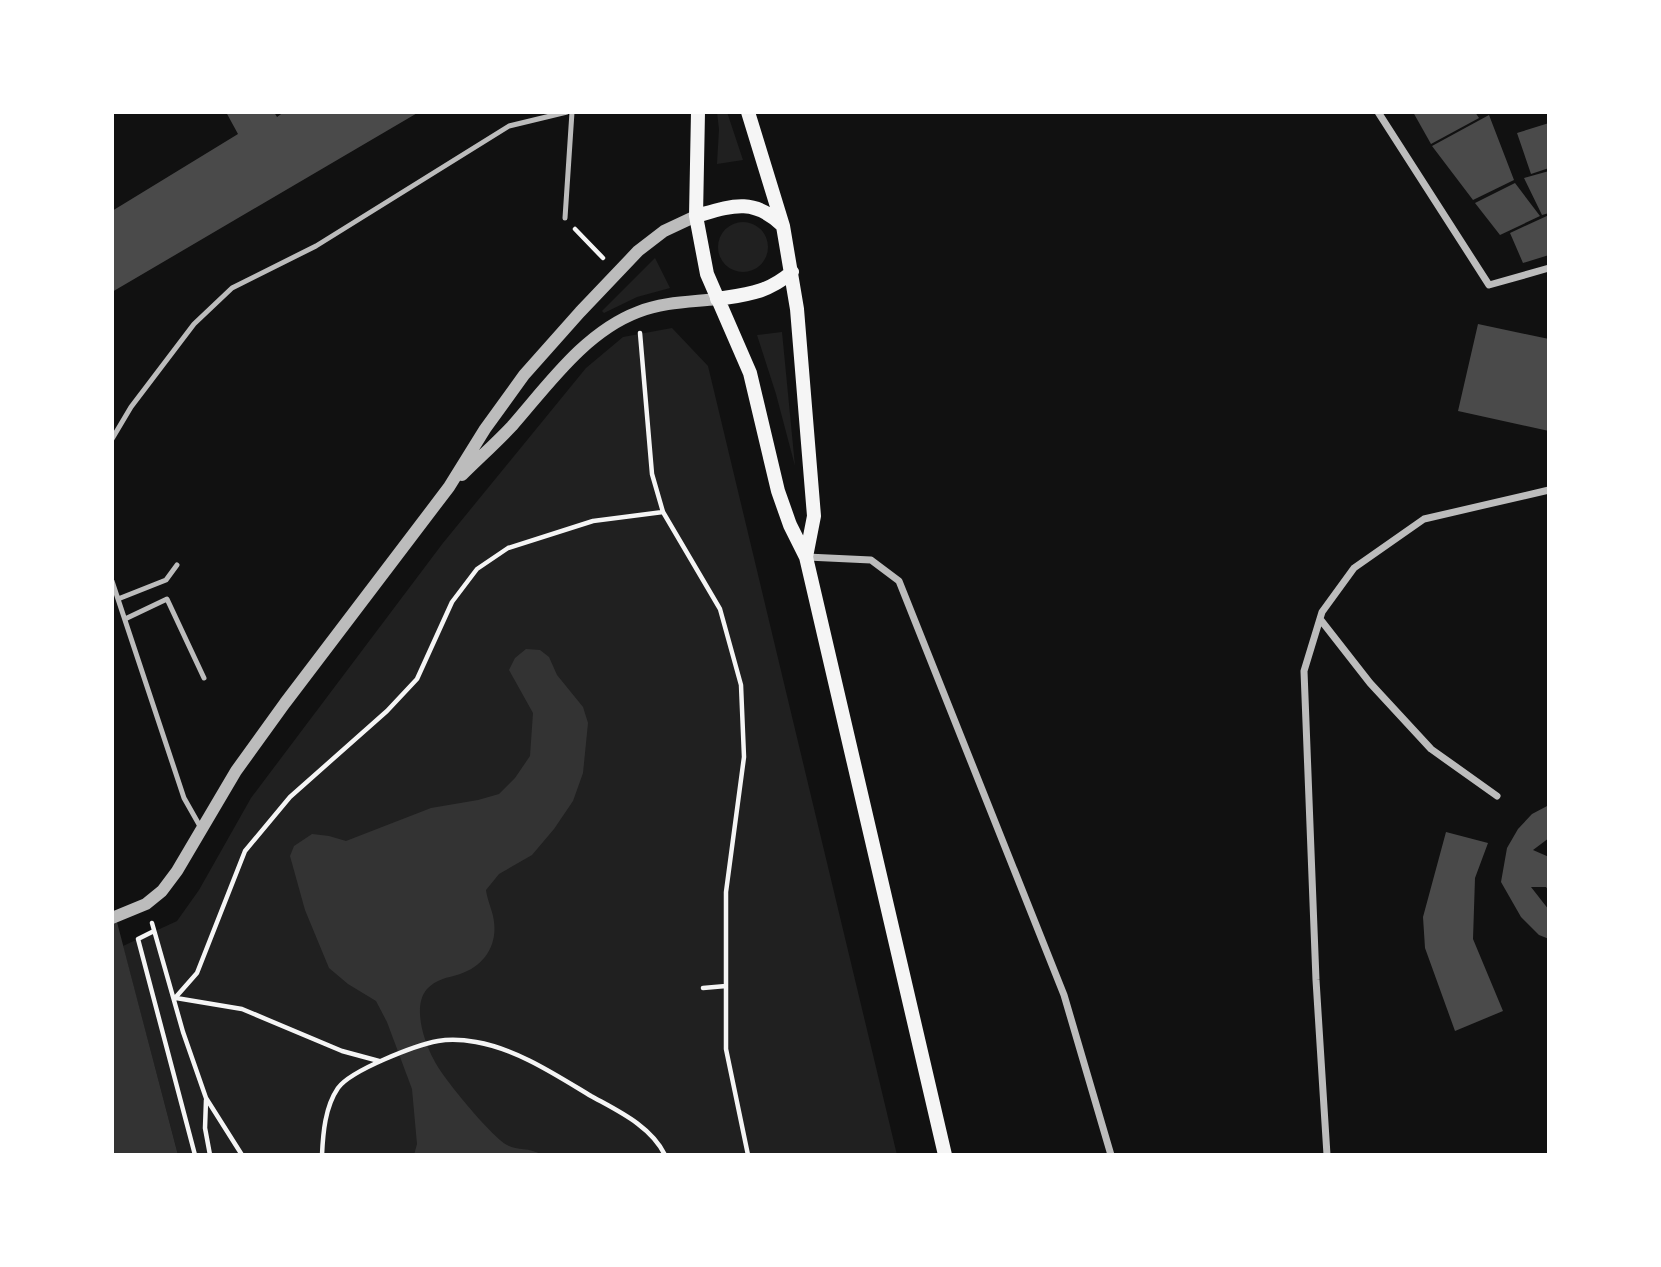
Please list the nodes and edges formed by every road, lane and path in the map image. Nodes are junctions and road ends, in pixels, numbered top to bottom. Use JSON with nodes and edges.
{"nodes":[{"id":1,"x":569,"y":112,"type":"edge"},
{"id":2,"x":698,"y":112,"type":"edge"},
{"id":3,"x":748,"y":112,"type":"edge"},
{"id":4,"x":1378,"y":112,"type":"edge"},
{"id":5,"x":696,"y":216,"type":"junction"},
{"id":6,"x":565,"y":218,"type":"joint"},
{"id":7,"x":783,"y":226,"type":"junction"},
{"id":8,"x":1549,"y":268,"type":"edge"},
{"id":9,"x":792,"y":272,"type":"junction"},
{"id":10,"x":617,"y":273,"type":"junction"},
{"id":11,"x":717,"y":299,"type":"junction"},
{"id":12,"x":637,"y":312,"type":"junction"},
{"id":13,"x":112,"y":439,"type":"edge"},
{"id":14,"x":449,"y":487,"type":"junction"},
{"id":15,"x":1549,"y":490,"type":"edge"},
{"id":16,"x":663,"y":512,"type":"junction"},
{"id":17,"x":806,"y":557,"type":"junction"},
{"id":18,"x":177,"y":565,"type":"dead end"},
{"id":19,"x":112,"y":581,"type":"edge"},
{"id":20,"x":118,"y":599,"type":"junction"},
{"id":21,"x":125,"y":619,"type":"junction"},
{"id":22,"x":1320,"y":619,"type":"junction"},
{"id":23,"x":204,"y":678,"type":"dead end"},
{"id":24,"x":1497,"y":796,"type":"dead end"},
{"id":25,"x":201,"y":828,"type":"junction"},
{"id":26,"x":146,"y":904,"type":"junction"},
{"id":27,"x":112,"y":918,"type":"edge"},
{"id":28,"x":154,"y":931,"type":"junction"},
{"id":29,"x":726,"y":986,"type":"junction"},
{"id":30,"x":703,"y":988,"type":"dead end"},
{"id":31,"x":175,"y":998,"type":"junction"},
{"id":32,"x":379,"y":1061,"type":"junction"},
{"id":33,"x":206,"y":1098,"type":"junction"},
{"id":34,"x":195,"y":1155,"type":"edge"},
{"id":35,"x":210,"y":1155,"type":"edge"},
{"id":36,"x":242,"y":1155,"type":"edge"},
{"id":37,"x":322,"y":1155,"type":"edge"},
{"id":38,"x":665,"y":1155,"type":"edge"},
{"id":39,"x":748,"y":1155,"type":"edge"},
{"id":40,"x":945,"y":1155,"type":"edge"},
{"id":41,"x":1111,"y":1155,"type":"edge"},
{"id":42,"x":1327,"y":1155,"type":"edge"}],
"edges":[{"from":1,"to":6,"type":"lane"},
{"from":1,"to":13,"type":"lane"},
{"from":2,"to":5,"type":"main road"},
{"from":3,"to":7,"type":"main road"},
{"from":4,"to":8,"type":"street"},
{"from":5,"to":7,"type":"main road"},
{"from":5,"to":10,"type":"street"},
{"from":5,"to":11,"type":"main road"},
{"from":6,"to":10,"type":"path"},
{"from":7,"to":9,"type":"main road"},
{"from":9,"to":11,"type":"main road"},
{"from":9,"to":17,"type":"main road"},
{"from":10,"to":14,"type":"street"},
{"from":11,"to":12,"type":"street"},
{"from":11,"to":17,"type":"main road"},
{"from":12,"to":14,"type":"street"},
{"from":12,"to":16,"type":"path"},
{"from":14,"to":25,"type":"street"},
{"from":15,"to":22,"type":"street"},
{"from":16,"to":29,"type":"path"},
{"from":16,"to":31,"type":"path"},
{"from":17,"to":40,"type":"main road"},
{"from":17,"to":41,"type":"street"},
{"from":18,"to":20,"type":"lane"},
{"from":19,"to":20,"type":"lane"},
{"from":20,"to":21,"type":"lane"},
{"from":21,"to":23,"type":"lane"},
{"from":21,"to":25,"type":"lane"},
{"from":22,"to":24,"type":"street"},
{"from":22,"to":42,"type":"street"},
{"from":25,"to":26,"type":"street"},
{"from":26,"to":27,"type":"street"},
{"from":26,"to":28,"type":"path"},
{"from":28,"to":31,"type":"path"},
{"from":28,"to":34,"type":"path"},
{"from":29,"to":30,"type":"path"},
{"from":29,"to":39,"type":"path"},
{"from":31,"to":32,"type":"path"},
{"from":31,"to":33,"type":"path"},
{"from":32,"to":37,"type":"path"},
{"from":32,"to":38,"type":"path"},
{"from":33,"to":35,"type":"path"},
{"from":33,"to":36,"type":"path"}]}
